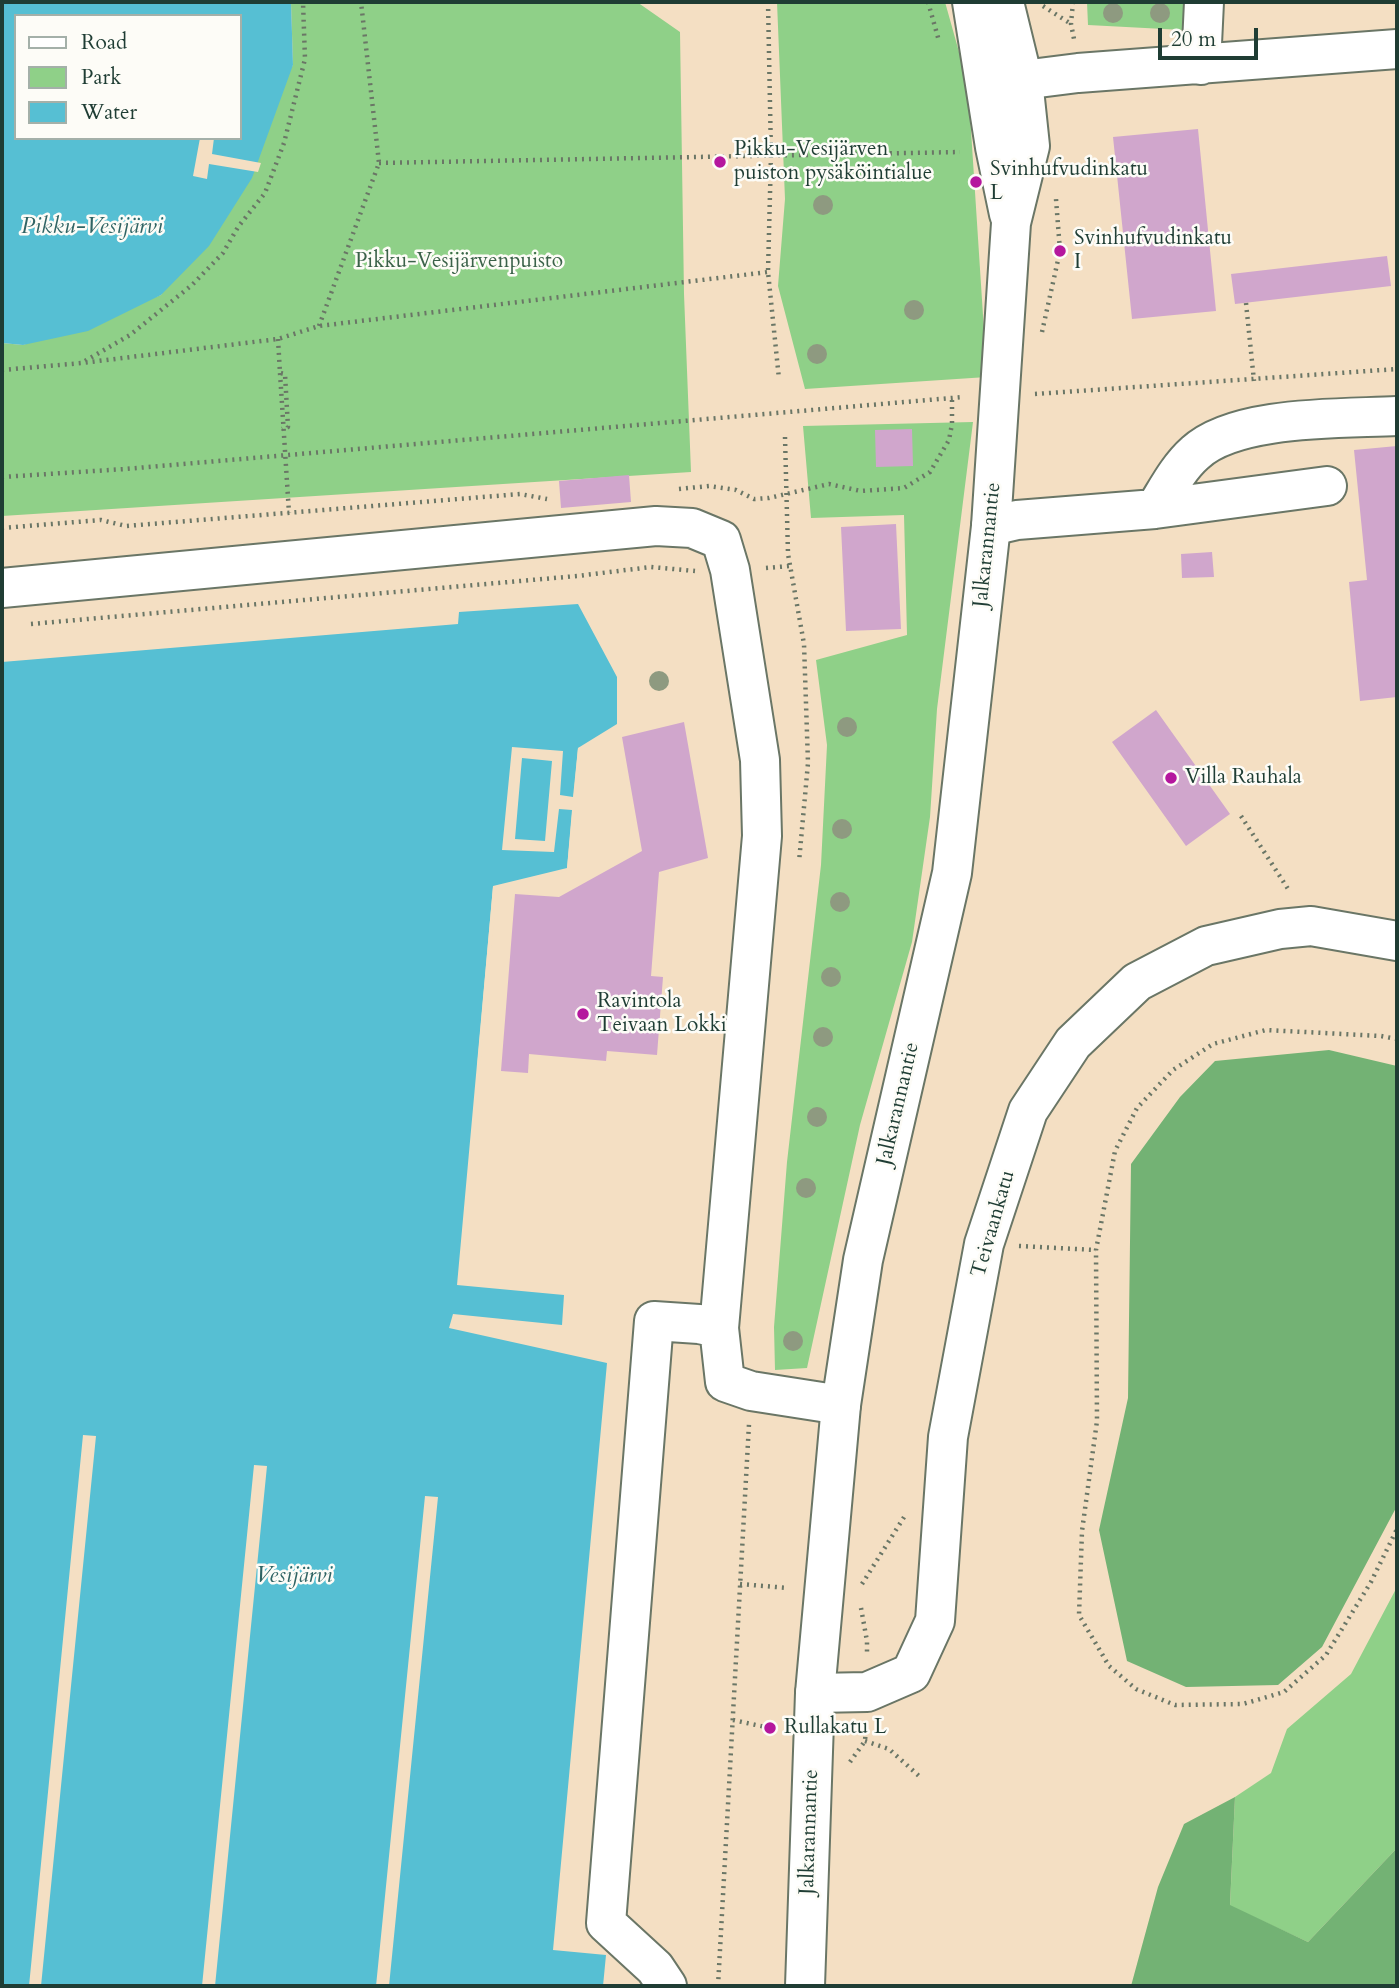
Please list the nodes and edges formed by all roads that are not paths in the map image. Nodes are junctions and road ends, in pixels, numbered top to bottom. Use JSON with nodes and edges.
{"nodes":[{"id":1,"x":972,"y":2,"type":"edge"},
{"id":2,"x":1004,"y":2,"type":"edge"},
{"id":3,"x":1204,"y":2,"type":"edge"},
{"id":4,"x":1397,"y":48,"type":"edge"},
{"id":5,"x":1201,"y":65,"type":"junction"},
{"id":6,"x":1023,"y":80,"type":"junction"},
{"id":7,"x":985,"y":85,"type":"junction"},
{"id":8,"x":1011,"y":223,"type":"junction"},
{"id":9,"x":1397,"y":416,"type":"edge"},
{"id":10,"x":1327,"y":486,"type":"dead end"},
{"id":11,"x":1154,"y":509,"type":"junction"},
{"id":12,"x":991,"y":526,"type":"junction"},
{"id":13,"x":2,"y":588,"type":"edge"},
{"id":14,"x":1397,"y":941,"type":"edge"},
{"id":15,"x":719,"y":1328,"type":"junction"},
{"id":16,"x":841,"y":1405,"type":"junction"},
{"id":17,"x":815,"y":1693,"type":"junction"},
{"id":18,"x":667,"y":1986,"type":"edge"},
{"id":19,"x":805,"y":1986,"type":"edge"}],
"edges":[{"from":1,"to":7,"type":"main road","name":"Jalkarannantie"},
{"from":2,"to":6,"type":"main road","name":"Jalkarannantie"},
{"from":3,"to":5,"type":"main road"},
{"from":4,"to":5,"type":"main road"},
{"from":5,"to":6,"type":"main road"},
{"from":6,"to":7,"type":"main road"},
{"from":6,"to":8,"type":"main road","name":"Jalkarannantie"},
{"from":7,"to":8,"type":"main road","name":"Jalkarannantie"},
{"from":8,"to":12,"type":"main road","name":"Jalkarannantie"},
{"from":9,"to":11,"type":"main road"},
{"from":10,"to":11,"type":"main road"},
{"from":11,"to":12,"type":"main road"},
{"from":12,"to":16,"type":"main road","name":"Jalkarannantie"},
{"from":13,"to":15,"type":"main road"},
{"from":14,"to":17,"type":"main road","name":"Teivaankatu"},
{"from":15,"to":16,"type":"main road"},
{"from":15,"to":18,"type":"main road"},
{"from":16,"to":17,"type":"main road","name":"Jalkarannantie"},
{"from":17,"to":19,"type":"main road","name":"Jalkarannantie"}]}
